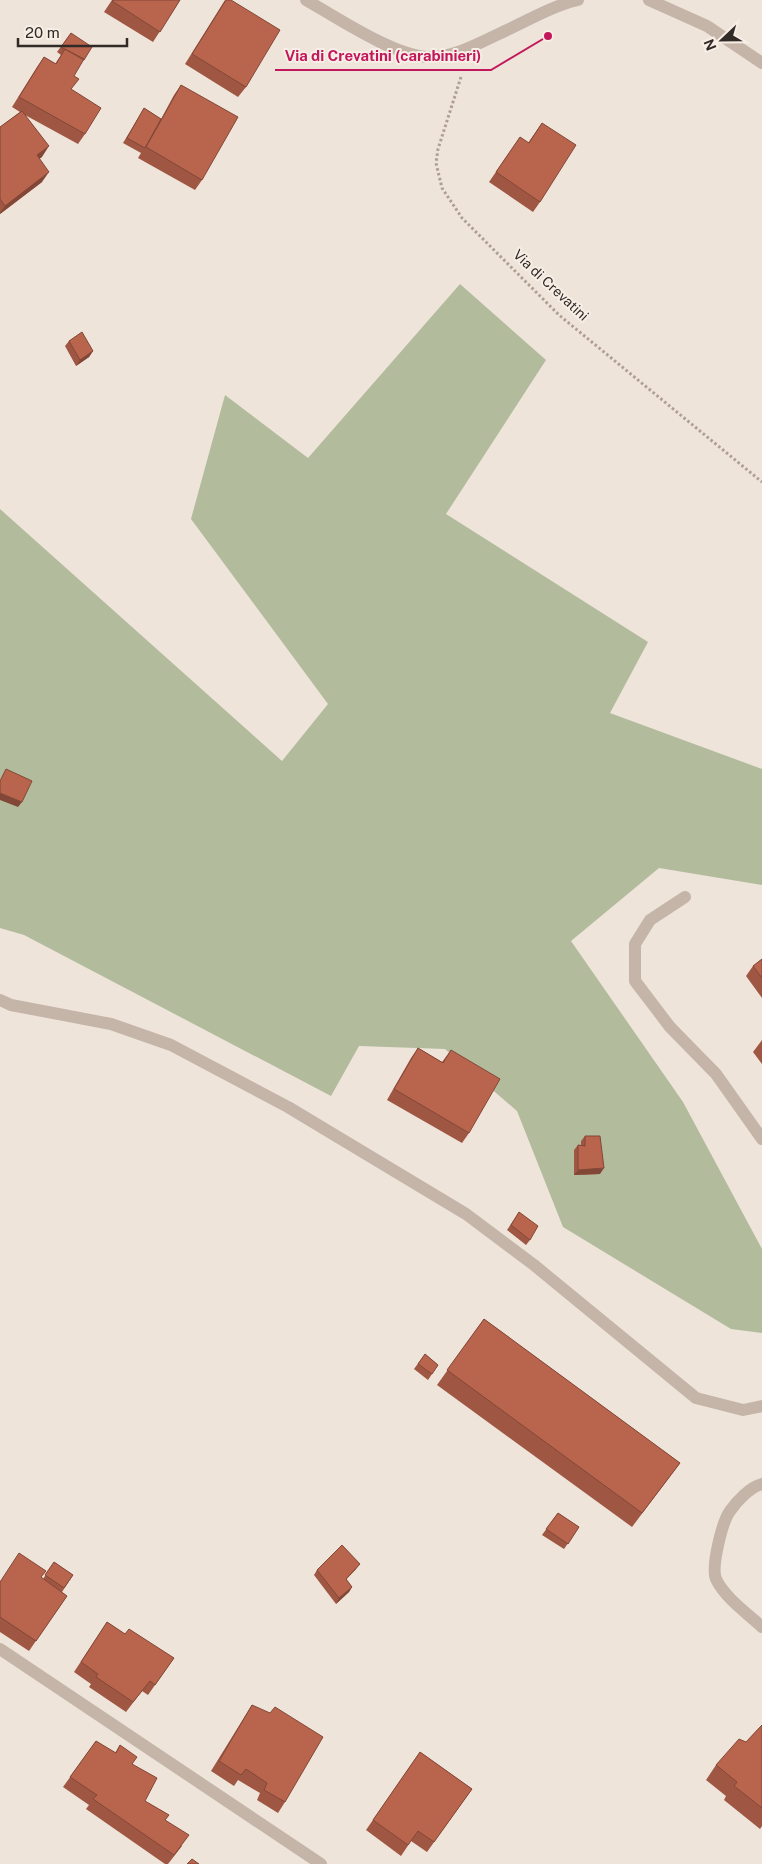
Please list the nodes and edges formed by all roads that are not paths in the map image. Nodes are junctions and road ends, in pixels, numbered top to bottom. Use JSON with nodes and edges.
{"nodes":[{"id":1,"x":306,"y":0,"type":"edge"},
{"id":2,"x":578,"y":0,"type":"edge"},
{"id":3,"x":650,"y":0,"type":"edge"},
{"id":4,"x":762,"y":63,"type":"edge"},
{"id":5,"x":685,"y":897,"type":"dead end"},
{"id":6,"x":0,"y":1000,"type":"edge"},
{"id":7,"x":762,"y":1139,"type":"edge"},
{"id":8,"x":762,"y":1406,"type":"edge"},
{"id":9,"x":762,"y":1484,"type":"edge"},
{"id":10,"x":762,"y":1627,"type":"edge"},
{"id":11,"x":0,"y":1648,"type":"edge"},
{"id":12,"x":321,"y":1864,"type":"edge"}],
"edges":[{"from":1,"to":2,"type":"street"},
{"from":3,"to":4,"type":"street"},
{"from":5,"to":7,"type":"street"},
{"from":6,"to":8,"type":"street"},
{"from":9,"to":10,"type":"street"},
{"from":11,"to":12,"type":"street"}]}
